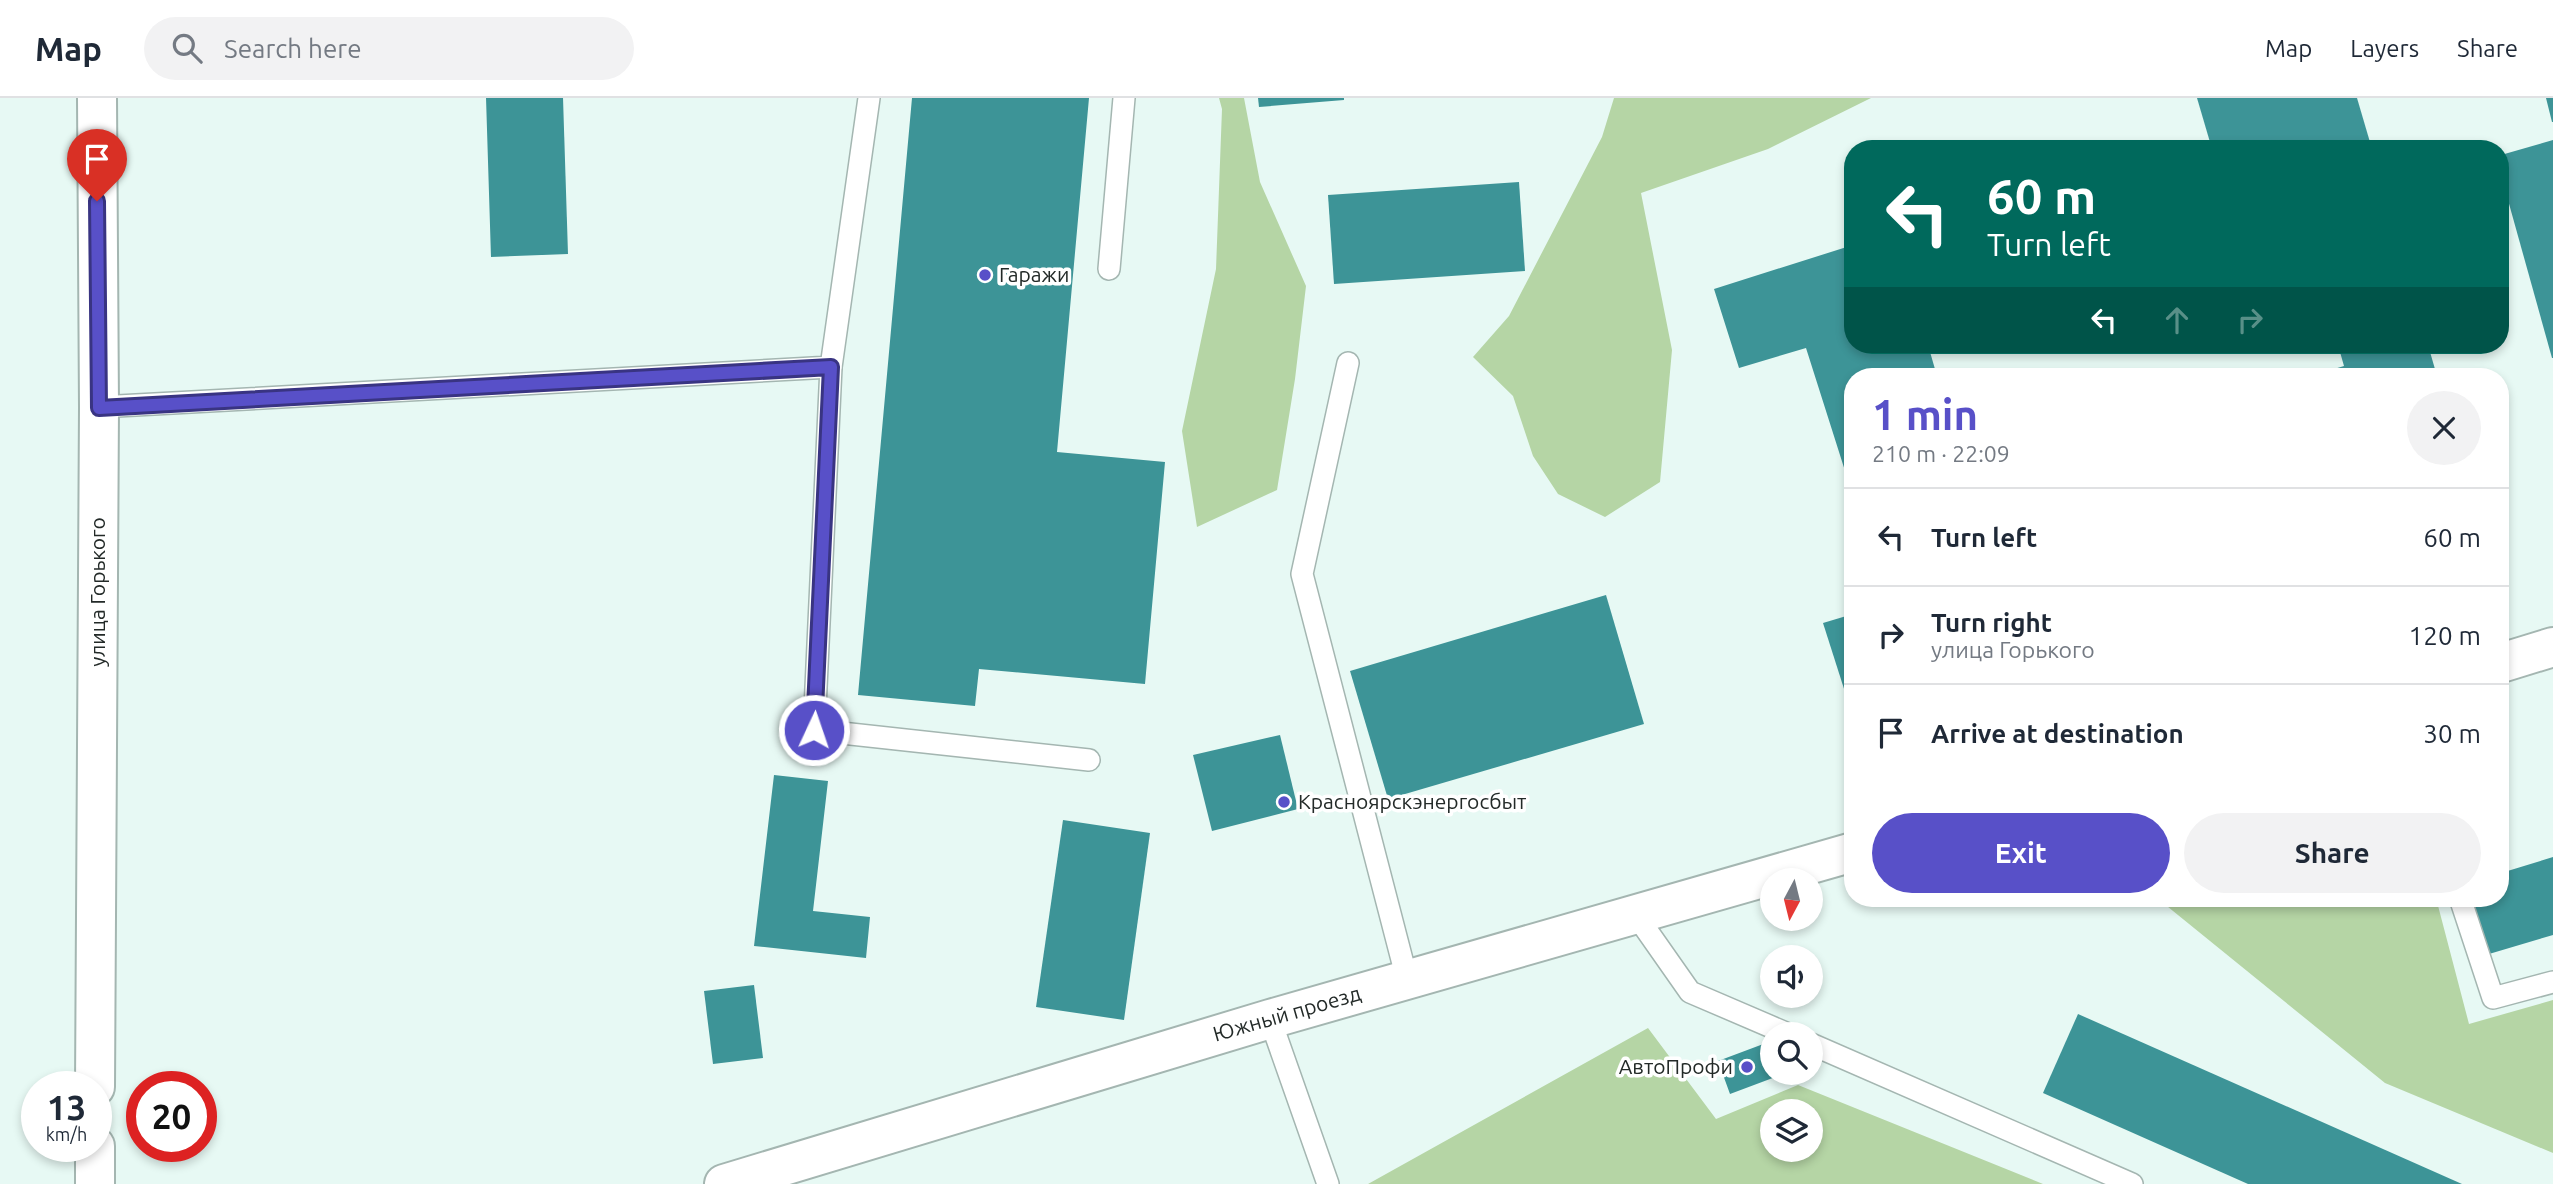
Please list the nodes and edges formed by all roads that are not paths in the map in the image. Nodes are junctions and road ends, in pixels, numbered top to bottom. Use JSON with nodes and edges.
{"nodes":[{"id":1,"x":97,"y":98,"type":"edge"},
{"id":2,"x":869,"y":98,"type":"edge"},
{"id":3,"x":1124,"y":98,"type":"edge"},
{"id":4,"x":1109,"y":269,"type":"dead end"},
{"id":5,"x":1348,"y":363,"type":"dead end"},
{"id":6,"x":831,"y":367,"type":"junction"},
{"id":7,"x":99,"y":408,"type":"junction"},
{"id":8,"x":2553,"y":647,"type":"edge"},
{"id":9,"x":2509,"y":661,"type":"edge"},
{"id":10,"x":1089,"y":760,"type":"dead end"},
{"id":11,"x":1844,"y":855,"type":"edge"},
{"id":12,"x":2463,"y":907,"type":"edge"},
{"id":13,"x":1636,"y":915,"type":"junction"},
{"id":14,"x":1407,"y":979,"type":"junction"},
{"id":15,"x":2553,"y":982,"type":"edge"},
{"id":16,"x":1270,"y":1019,"type":"junction"},
{"id":17,"x":1760,"y":1022,"type":"edge"},
{"id":18,"x":1823,"y":1049,"type":"edge"},
{"id":19,"x":95,"y":1071,"type":"edge"},
{"id":20,"x":95,"y":1162,"type":"edge"},
{"id":21,"x":95,"y":1184,"type":"edge"},
{"id":22,"x":724,"y":1184,"type":"edge"},
{"id":23,"x":1328,"y":1184,"type":"edge"},
{"id":24,"x":2132,"y":1184,"type":"edge"}],
"edges":[{"from":1,"to":7,"type":"street","name":"улица Горького"},
{"from":2,"to":6,"type":"lane"},
{"from":3,"to":4,"type":"lane"},
{"from":5,"to":14,"type":"lane"},
{"from":6,"to":7,"type":"lane"},
{"from":6,"to":10,"type":"lane"},
{"from":7,"to":19,"type":"street","name":"улица Горького"},
{"from":8,"to":9,"type":"street"},
{"from":11,"to":13,"type":"street","name":"Южный проезд"},
{"from":12,"to":15,"type":"lane"},
{"from":13,"to":14,"type":"street","name":"Южный проезд"},
{"from":13,"to":17,"type":"lane"},
{"from":14,"to":16,"type":"street","name":"Южный проезд"},
{"from":16,"to":22,"type":"street","name":"Южный проезд"},
{"from":16,"to":23,"type":"lane"},
{"from":18,"to":24,"type":"lane"},
{"from":20,"to":21,"type":"street"}]}
